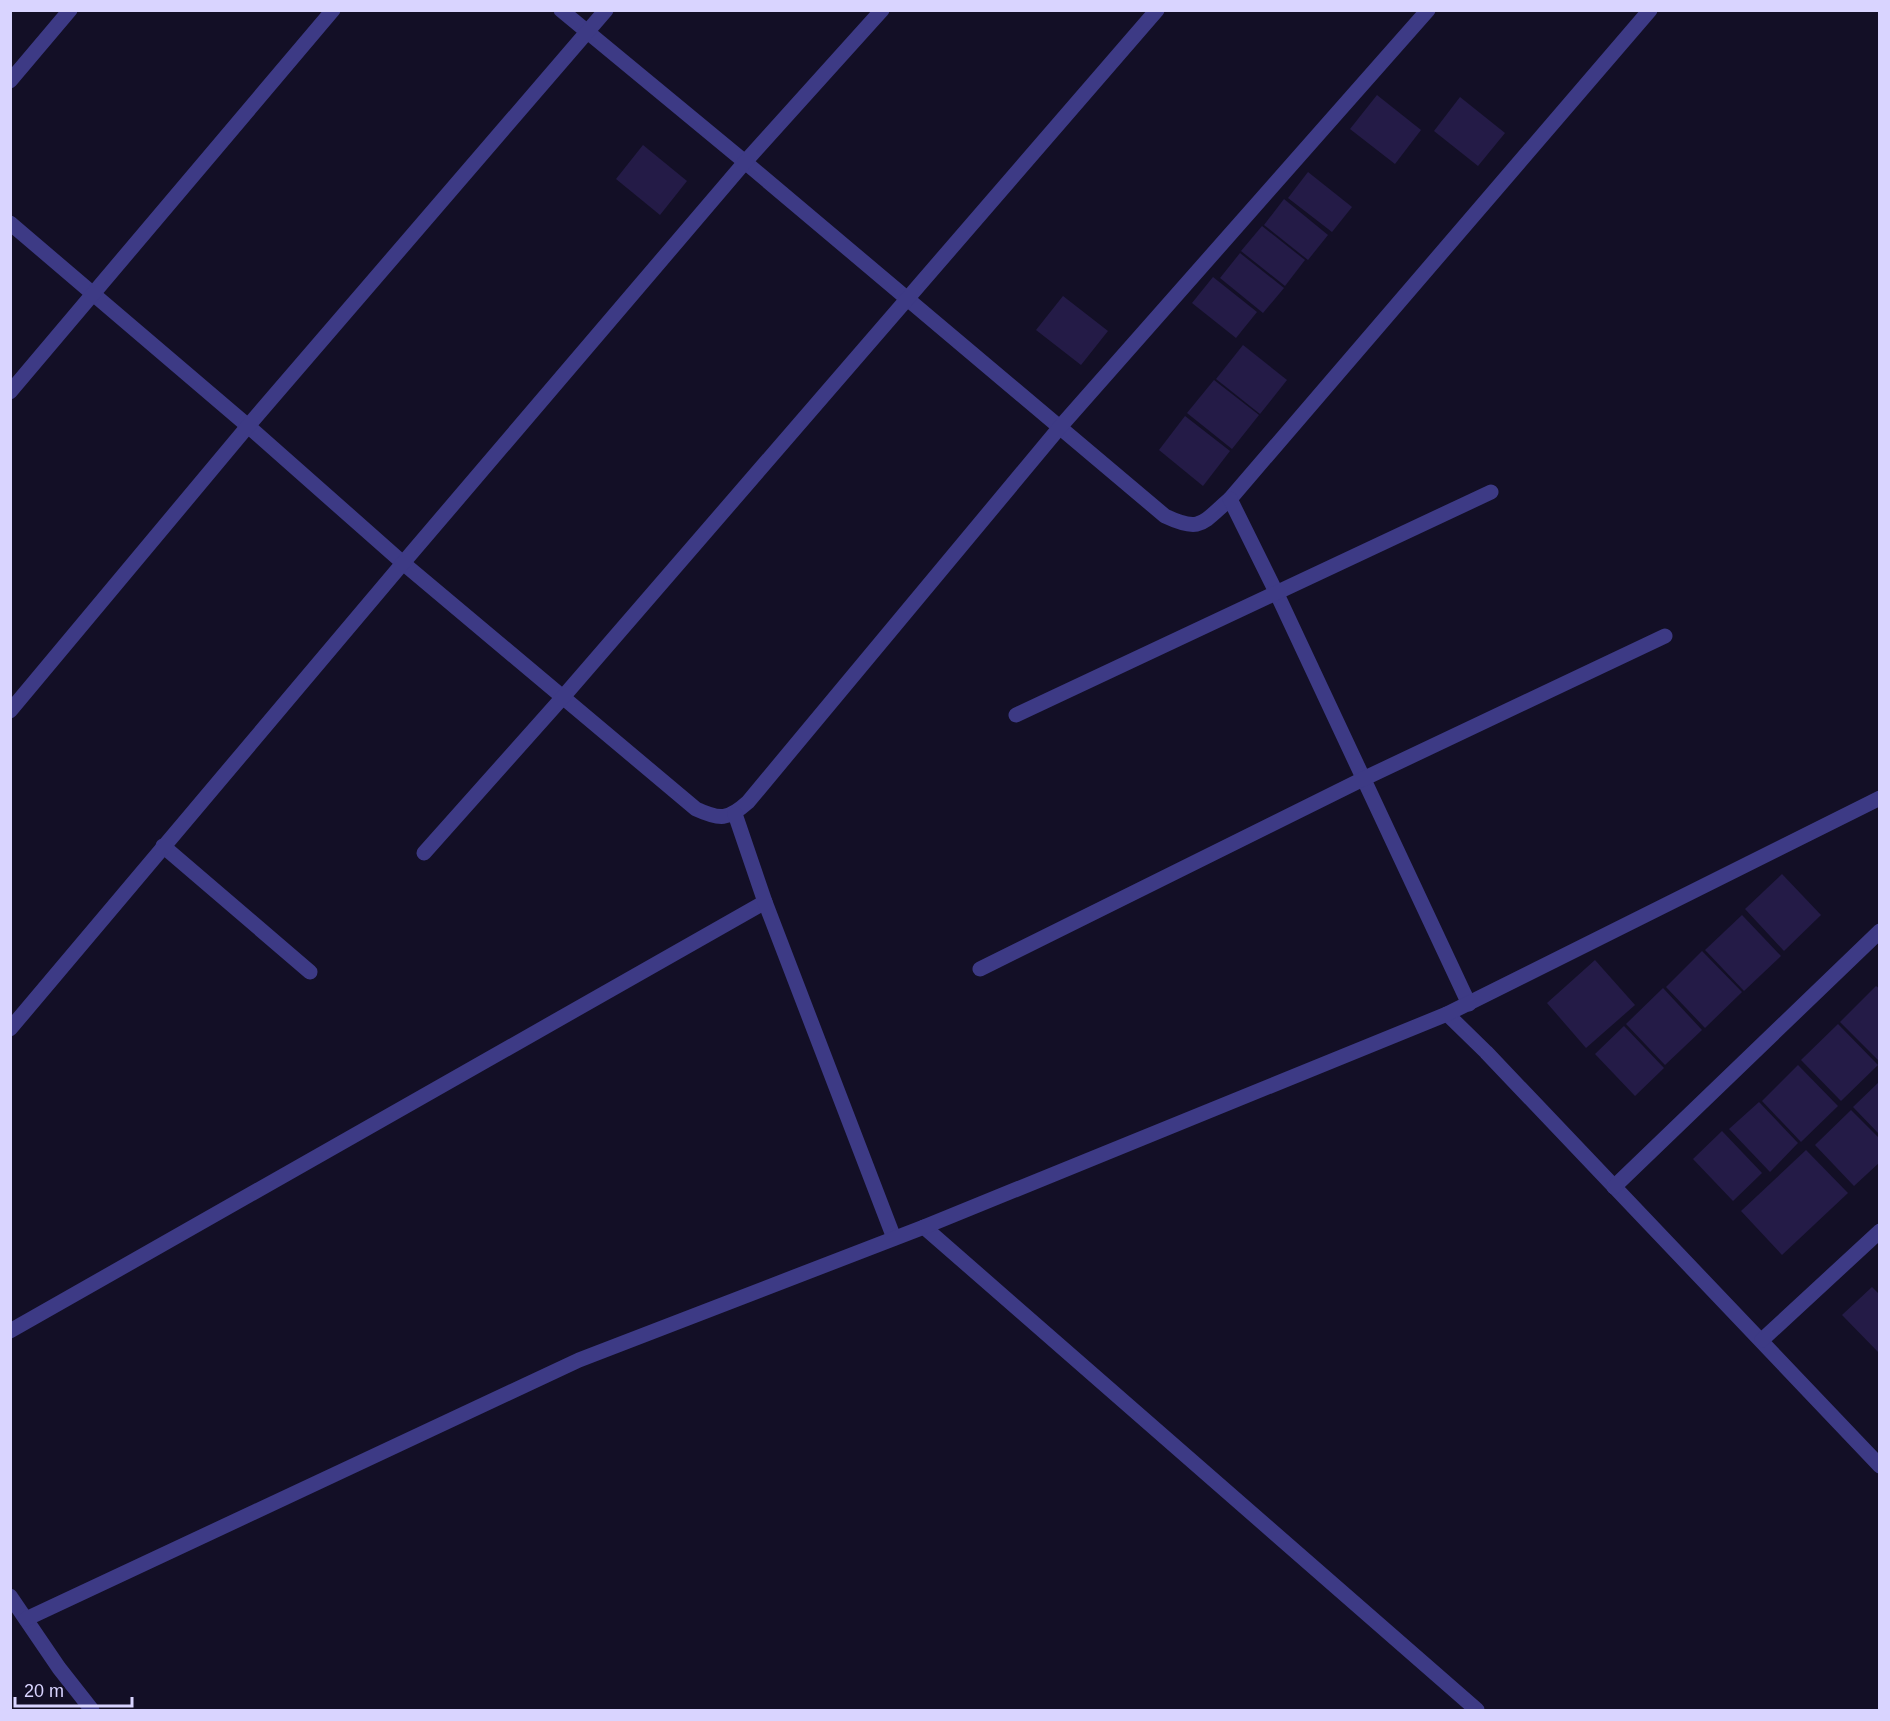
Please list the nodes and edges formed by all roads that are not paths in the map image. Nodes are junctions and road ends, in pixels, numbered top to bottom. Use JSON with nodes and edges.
{"nodes":[{"id":1,"x":70,"y":10,"type":"edge"},
{"id":2,"x":333,"y":10,"type":"edge"},
{"id":3,"x":561,"y":10,"type":"edge"},
{"id":4,"x":606,"y":10,"type":"edge"},
{"id":5,"x":882,"y":10,"type":"edge"},
{"id":6,"x":1157,"y":10,"type":"edge"},
{"id":7,"x":1428,"y":10,"type":"edge"},
{"id":8,"x":1650,"y":10,"type":"edge"},
{"id":9,"x":587,"y":32,"type":"junction"},
{"id":10,"x":10,"y":81,"type":"edge"},
{"id":11,"x":745,"y":162,"type":"junction"},
{"id":12,"x":10,"y":222,"type":"edge"},
{"id":13,"x":93,"y":294,"type":"junction"},
{"id":14,"x":907,"y":300,"type":"junction"},
{"id":15,"x":10,"y":392,"type":"edge"},
{"id":16,"x":248,"y":426,"type":"junction"},
{"id":17,"x":1060,"y":428,"type":"junction"},
{"id":18,"x":1491,"y":492,"type":"dead end"},
{"id":19,"x":1230,"y":499,"type":"junction"},
{"id":20,"x":403,"y":563,"type":"junction"},
{"id":21,"x":1277,"y":594,"type":"junction"},
{"id":22,"x":1665,"y":636,"type":"dead end"},
{"id":23,"x":562,"y":697,"type":"junction"},
{"id":24,"x":10,"y":711,"type":"edge"},
{"id":25,"x":1016,"y":715,"type":"dead end"},
{"id":26,"x":1363,"y":779,"type":"junction"},
{"id":27,"x":1880,"y":798,"type":"edge"},
{"id":28,"x":735,"y":814,"type":"junction"},
{"id":29,"x":164,"y":846,"type":"junction"},
{"id":30,"x":424,"y":853,"type":"dead end"},
{"id":31,"x":765,"y":902,"type":"junction"},
{"id":32,"x":1880,"y":932,"type":"edge"},
{"id":33,"x":980,"y":969,"type":"dead end"},
{"id":34,"x":310,"y":972,"type":"dead end"},
{"id":35,"x":1469,"y":1004,"type":"junction"},
{"id":36,"x":1446,"y":1014,"type":"junction"},
{"id":37,"x":10,"y":1029,"type":"edge"},
{"id":38,"x":1614,"y":1186,"type":"junction"},
{"id":39,"x":924,"y":1227,"type":"junction"},
{"id":40,"x":1880,"y":1231,"type":"edge"},
{"id":41,"x":894,"y":1238,"type":"junction"},
{"id":42,"x":10,"y":1331,"type":"edge"},
{"id":43,"x":1762,"y":1340,"type":"junction"},
{"id":44,"x":1880,"y":1466,"type":"edge"},
{"id":45,"x":10,"y":1596,"type":"edge"},
{"id":46,"x":26,"y":1619,"type":"junction"},
{"id":47,"x":92,"y":1710,"type":"edge"},
{"id":48,"x":1478,"y":1710,"type":"edge"}],
"edges":[{"from":1,"to":10,"type":"street"},
{"from":2,"to":13,"type":"street"},
{"from":3,"to":9,"type":"street"},
{"from":4,"to":9,"type":"street"},
{"from":5,"to":11,"type":"street"},
{"from":6,"to":14,"type":"street"},
{"from":7,"to":17,"type":"street"},
{"from":8,"to":19,"type":"street"},
{"from":9,"to":11,"type":"street"},
{"from":9,"to":16,"type":"street"},
{"from":11,"to":14,"type":"street"},
{"from":11,"to":20,"type":"street"},
{"from":12,"to":13,"type":"street"},
{"from":13,"to":15,"type":"street"},
{"from":13,"to":16,"type":"street"},
{"from":14,"to":17,"type":"street"},
{"from":14,"to":23,"type":"street"},
{"from":16,"to":20,"type":"street"},
{"from":16,"to":24,"type":"street"},
{"from":17,"to":19,"type":"street"},
{"from":17,"to":28,"type":"street"},
{"from":18,"to":21,"type":"street"},
{"from":19,"to":21,"type":"street"},
{"from":20,"to":23,"type":"street"},
{"from":20,"to":29,"type":"street"},
{"from":21,"to":25,"type":"street"},
{"from":21,"to":26,"type":"street"},
{"from":22,"to":26,"type":"street"},
{"from":23,"to":28,"type":"street"},
{"from":23,"to":30,"type":"street"},
{"from":26,"to":33,"type":"street"},
{"from":26,"to":35,"type":"street"},
{"from":27,"to":35,"type":"street"},
{"from":28,"to":31,"type":"street"},
{"from":29,"to":34,"type":"street"},
{"from":29,"to":37,"type":"street"},
{"from":31,"to":41,"type":"street"},
{"from":31,"to":42,"type":"street"},
{"from":32,"to":38,"type":"street"},
{"from":35,"to":36,"type":"street"},
{"from":36,"to":38,"type":"street"},
{"from":36,"to":39,"type":"street"},
{"from":38,"to":43,"type":"street"},
{"from":39,"to":41,"type":"street"},
{"from":39,"to":48,"type":"street"},
{"from":40,"to":43,"type":"street"},
{"from":41,"to":46,"type":"street"},
{"from":43,"to":44,"type":"street"},
{"from":45,"to":46,"type":"street"},
{"from":46,"to":47,"type":"street"}]}
